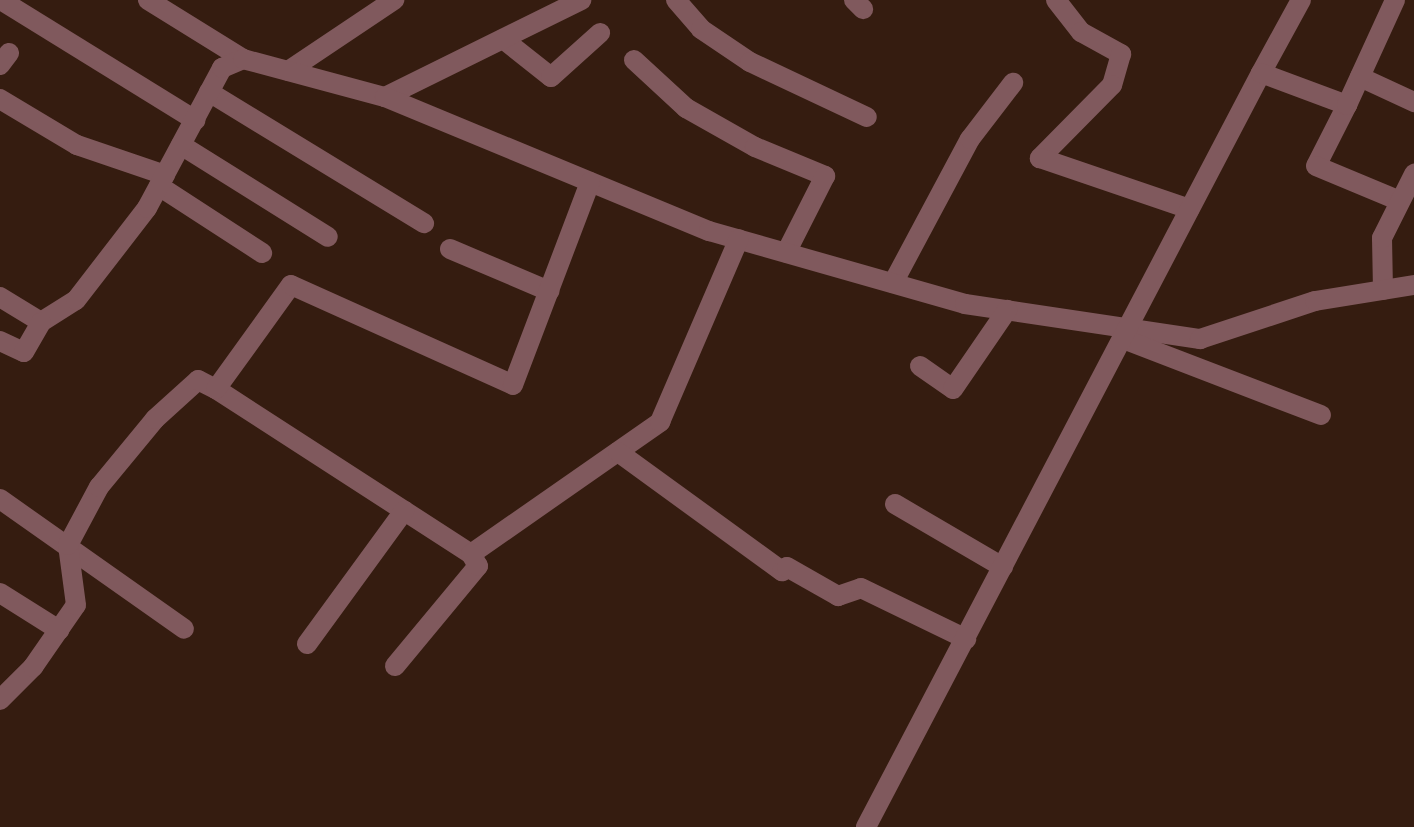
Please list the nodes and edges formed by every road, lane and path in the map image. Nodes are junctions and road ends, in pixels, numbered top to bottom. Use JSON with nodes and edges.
{"nodes":[{"id":1,"x":148,"y":0,"type":"edge"},
{"id":2,"x":394,"y":0,"type":"edge"},
{"id":3,"x":581,"y":0,"type":"edge"},
{"id":4,"x":676,"y":0,"type":"edge"},
{"id":5,"x":1056,"y":0,"type":"edge"},
{"id":6,"x":1301,"y":0,"type":"edge"},
{"id":7,"x":1395,"y":0,"type":"edge"},
{"id":8,"x":4,"y":2,"type":"dead end"},
{"id":9,"x":600,"y":33,"type":"dead end"},
{"id":10,"x":503,"y":39,"type":"junction"},
{"id":11,"x":243,"y":59,"type":"junction"},
{"id":12,"x":634,"y":60,"type":"dead end"},
{"id":13,"x":288,"y":71,"type":"junction"},
{"id":14,"x":1261,"y":73,"type":"junction"},
{"id":15,"x":1360,"y":77,"type":"junction"},
{"id":16,"x":1013,"y":83,"type":"dead end"},
{"id":17,"x":209,"y":92,"type":"junction"},
{"id":18,"x":385,"y":97,"type":"junction"},
{"id":19,"x":0,"y":99,"type":"edge"},
{"id":20,"x":1414,"y":102,"type":"edge"},
{"id":21,"x":1347,"y":105,"type":"junction"},
{"id":22,"x":867,"y":117,"type":"dead end"},
{"id":23,"x":195,"y":120,"type":"junction"},
{"id":24,"x":181,"y":145,"type":"junction"},
{"id":25,"x":1414,"y":174,"type":"edge"},
{"id":26,"x":162,"y":180,"type":"junction"},
{"id":27,"x":590,"y":182,"type":"junction"},
{"id":28,"x":1400,"y":201,"type":"junction"},
{"id":29,"x":1190,"y":209,"type":"junction"},
{"id":30,"x":424,"y":223,"type":"dead end"},
{"id":31,"x":328,"y":237,"type":"dead end"},
{"id":32,"x":739,"y":239,"type":"junction"},
{"id":33,"x":450,"y":249,"type":"dead end"},
{"id":34,"x":262,"y":253,"type":"dead end"},
{"id":35,"x":786,"y":253,"type":"junction"},
{"id":36,"x":893,"y":283,"type":"junction"},
{"id":37,"x":1414,"y":285,"type":"edge"},
{"id":38,"x":1383,"y":290,"type":"junction"},
{"id":39,"x":549,"y":291,"type":"junction"},
{"id":40,"x":0,"y":297,"type":"edge"},
{"id":41,"x":1007,"y":310,"type":"junction"},
{"id":42,"x":41,"y":322,"type":"junction"},
{"id":43,"x":1126,"y":333,"type":"junction"},
{"id":44,"x":0,"y":341,"type":"edge"},
{"id":45,"x":920,"y":366,"type":"dead end"},
{"id":46,"x":216,"y":389,"type":"junction"},
{"id":47,"x":1321,"y":415,"type":"dead end"},
{"id":48,"x":618,"y":452,"type":"junction"},
{"id":49,"x":0,"y":499,"type":"edge"},
{"id":50,"x":895,"y":504,"type":"dead end"},
{"id":51,"x":404,"y":511,"type":"junction"},
{"id":52,"x":68,"y":545,"type":"junction"},
{"id":53,"x":471,"y":554,"type":"junction"},
{"id":54,"x":1003,"y":567,"type":"junction"},
{"id":55,"x":0,"y":593,"type":"edge"},
{"id":56,"x":184,"y":629,"type":"dead end"},
{"id":57,"x":59,"y":630,"type":"junction"},
{"id":58,"x":966,"y":639,"type":"junction"},
{"id":59,"x":307,"y":644,"type":"dead end"},
{"id":60,"x":395,"y":666,"type":"dead end"},
{"id":61,"x":0,"y":700,"type":"edge"},
{"id":62,"x":866,"y":827,"type":"edge"}],
"edges":[{"from":1,"to":11,"type":"street"},
{"from":2,"to":13,"type":"street"},
{"from":3,"to":10,"type":"street"},
{"from":4,"to":22,"type":"street"},
{"from":5,"to":29,"type":"street"},
{"from":6,"to":14,"type":"street"},
{"from":7,"to":15,"type":"street"},
{"from":8,"to":23,"type":"street"},
{"from":9,"to":10,"type":"street"},
{"from":10,"to":18,"type":"street"},
{"from":11,"to":13,"type":"street"},
{"from":11,"to":17,"type":"street"},
{"from":12,"to":35,"type":"street"},
{"from":13,"to":18,"type":"street"},
{"from":14,"to":21,"type":"street"},
{"from":14,"to":29,"type":"street"},
{"from":15,"to":20,"type":"street"},
{"from":15,"to":21,"type":"street"},
{"from":16,"to":36,"type":"street"},
{"from":17,"to":23,"type":"street"},
{"from":17,"to":30,"type":"street"},
{"from":18,"to":27,"type":"street"},
{"from":19,"to":26,"type":"street"},
{"from":21,"to":28,"type":"street"},
{"from":23,"to":24,"type":"street"},
{"from":24,"to":26,"type":"street"},
{"from":24,"to":31,"type":"street"},
{"from":25,"to":28,"type":"street"},
{"from":26,"to":34,"type":"street"},
{"from":26,"to":42,"type":"street"},
{"from":27,"to":32,"type":"street"},
{"from":27,"to":39,"type":"street"},
{"from":28,"to":38,"type":"street"},
{"from":29,"to":43,"type":"street"},
{"from":32,"to":35,"type":"street"},
{"from":32,"to":48,"type":"street"},
{"from":33,"to":39,"type":"street"},
{"from":35,"to":36,"type":"street"},
{"from":36,"to":41,"type":"street"},
{"from":37,"to":38,"type":"street"},
{"from":38,"to":43,"type":"street"},
{"from":39,"to":46,"type":"street"},
{"from":40,"to":42,"type":"street"},
{"from":41,"to":43,"type":"street"},
{"from":41,"to":45,"type":"street"},
{"from":42,"to":44,"type":"street"},
{"from":43,"to":47,"type":"street"},
{"from":43,"to":54,"type":"street"},
{"from":46,"to":51,"type":"street"},
{"from":46,"to":52,"type":"street"},
{"from":48,"to":53,"type":"street"},
{"from":48,"to":58,"type":"street"},
{"from":49,"to":52,"type":"street"},
{"from":50,"to":54,"type":"street"},
{"from":51,"to":53,"type":"street"},
{"from":51,"to":59,"type":"street"},
{"from":52,"to":56,"type":"street"},
{"from":52,"to":57,"type":"street"},
{"from":53,"to":60,"type":"street"},
{"from":54,"to":58,"type":"street"},
{"from":55,"to":57,"type":"street"},
{"from":57,"to":61,"type":"street"},
{"from":58,"to":62,"type":"street"}]}
